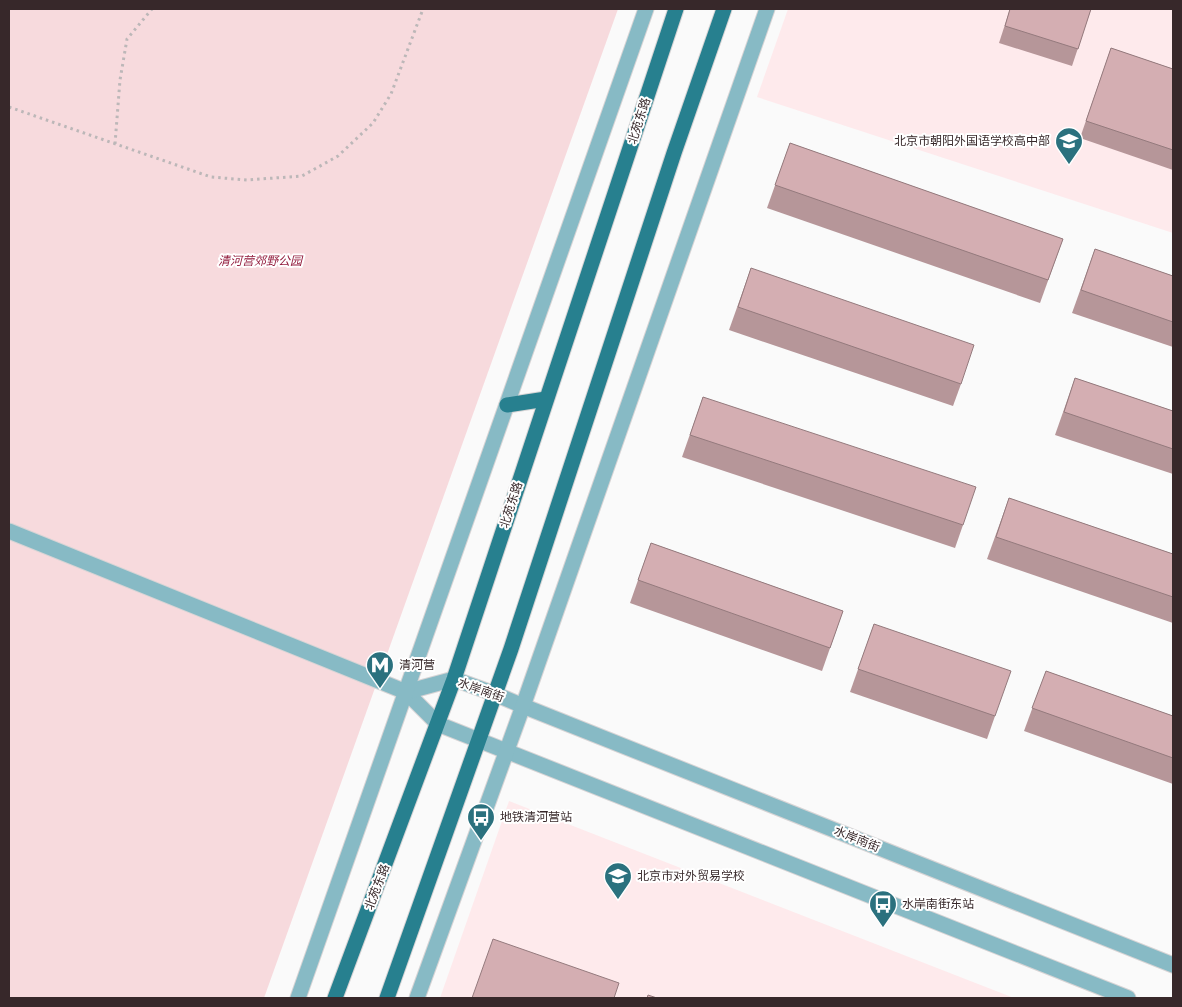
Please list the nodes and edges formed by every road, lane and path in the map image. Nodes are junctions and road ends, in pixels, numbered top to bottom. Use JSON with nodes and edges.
{"nodes":[{"id":1,"x":152,"y":9,"type":"edge"},
{"id":2,"x":423,"y":9,"type":"edge"},
{"id":3,"x":646,"y":9,"type":"edge"},
{"id":4,"x":676,"y":9,"type":"edge"},
{"id":5,"x":724,"y":9,"type":"edge"},
{"id":6,"x":768,"y":9,"type":"edge"},
{"id":7,"x":9,"y":107,"type":"edge"},
{"id":8,"x":115,"y":144,"type":"junction"},
{"id":9,"x":546,"y":399,"type":"junction"},
{"id":10,"x":507,"y":405,"type":"junction"},
{"id":11,"x":9,"y":530,"type":"edge"},
{"id":12,"x":454,"y":679,"type":"junction"},
{"id":13,"x":406,"y":692,"type":"junction"},
{"id":14,"x":495,"y":694,"type":"junction"},
{"id":15,"x":523,"y":706,"type":"junction"},
{"id":16,"x":438,"y":724,"type":"junction"},
{"id":17,"x":478,"y":741,"type":"junction"},
{"id":18,"x":507,"y":752,"type":"junction"},
{"id":19,"x":1173,"y":965,"type":"edge"},
{"id":20,"x":298,"y":998,"type":"edge"},
{"id":21,"x":335,"y":998,"type":"edge"},
{"id":22,"x":387,"y":998,"type":"edge"},
{"id":23,"x":417,"y":998,"type":"edge"},
{"id":24,"x":1128,"y":998,"type":"edge"}],
"edges":[{"from":1,"to":8,"type":"path"},
{"from":2,"to":8,"type":"path"},
{"from":3,"to":10,"type":"street"},
{"from":4,"to":9,"type":"main road","name":"北苑东路"},
{"from":5,"to":14,"type":"main road"},
{"from":6,"to":15,"type":"street"},
{"from":7,"to":8,"type":"path"},
{"from":9,"to":10,"type":"main road"},
{"from":9,"to":12,"type":"main road","name":"北苑东路"},
{"from":10,"to":13,"type":"street"},
{"from":11,"to":13,"type":"street"},
{"from":12,"to":13,"type":"street","name":"水岸南街"},
{"from":12,"to":14,"type":"street","name":"水岸南街"},
{"from":12,"to":16,"type":"main road","name":"北苑东路"},
{"from":13,"to":16,"type":"street"},
{"from":13,"to":20,"type":"street"},
{"from":14,"to":15,"type":"street","name":"水岸南街"},
{"from":14,"to":17,"type":"main road"},
{"from":15,"to":18,"type":"street"},
{"from":15,"to":19,"type":"street","name":"水岸南街"},
{"from":16,"to":17,"type":"street"},
{"from":16,"to":21,"type":"main road","name":"北苑东路"},
{"from":17,"to":18,"type":"street"},
{"from":17,"to":22,"type":"main road"},
{"from":18,"to":23,"type":"street"},
{"from":18,"to":24,"type":"street"}]}
